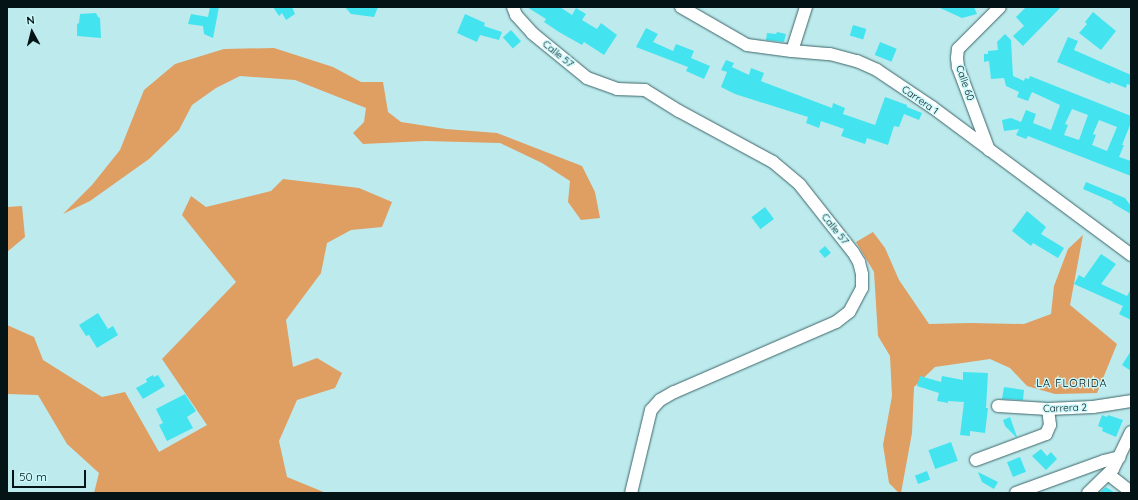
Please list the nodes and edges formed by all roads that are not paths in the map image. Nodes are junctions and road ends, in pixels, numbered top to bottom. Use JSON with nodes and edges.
{"nodes":[{"id":1,"x":514,"y":7,"type":"edge"},
{"id":2,"x":681,"y":7,"type":"edge"},
{"id":3,"x":806,"y":7,"type":"edge"},
{"id":4,"x":1000,"y":7,"type":"edge"},
{"id":5,"x":792,"y":52,"type":"junction"},
{"id":6,"x":989,"y":150,"type":"junction"},
{"id":7,"x":1131,"y":255,"type":"edge"},
{"id":8,"x":1131,"y":401,"type":"edge"},
{"id":9,"x":998,"y":406,"type":"dead end"},
{"id":10,"x":1048,"y":409,"type":"junction"},
{"id":11,"x":1131,"y":432,"type":"edge"},
{"id":12,"x":1120,"y":457,"type":"junction"},
{"id":13,"x":976,"y":460,"type":"dead end"},
{"id":14,"x":1108,"y":474,"type":"junction"},
{"id":15,"x":1131,"y":492,"type":"edge"},
{"id":16,"x":631,"y":493,"type":"edge"},
{"id":17,"x":1016,"y":493,"type":"edge"},
{"id":18,"x":1088,"y":493,"type":"edge"}],
"edges":[{"from":1,"to":16,"type":"street","name":"Calle 57"},
{"from":2,"to":5,"type":"street","name":"Carrera 1"},
{"from":3,"to":5,"type":"street"},
{"from":4,"to":6,"type":"street","name":"Calle 60"},
{"from":5,"to":6,"type":"street","name":"Carrera 1"},
{"from":6,"to":7,"type":"street","name":"Carrera 1"},
{"from":8,"to":10,"type":"street","name":"Carrera 2"},
{"from":9,"to":10,"type":"street","name":"Carrera 2"},
{"from":10,"to":13,"type":"street"},
{"from":11,"to":12,"type":"street"},
{"from":12,"to":14,"type":"street"},
{"from":12,"to":17,"type":"street"},
{"from":14,"to":15,"type":"street"},
{"from":14,"to":18,"type":"street"}]}
